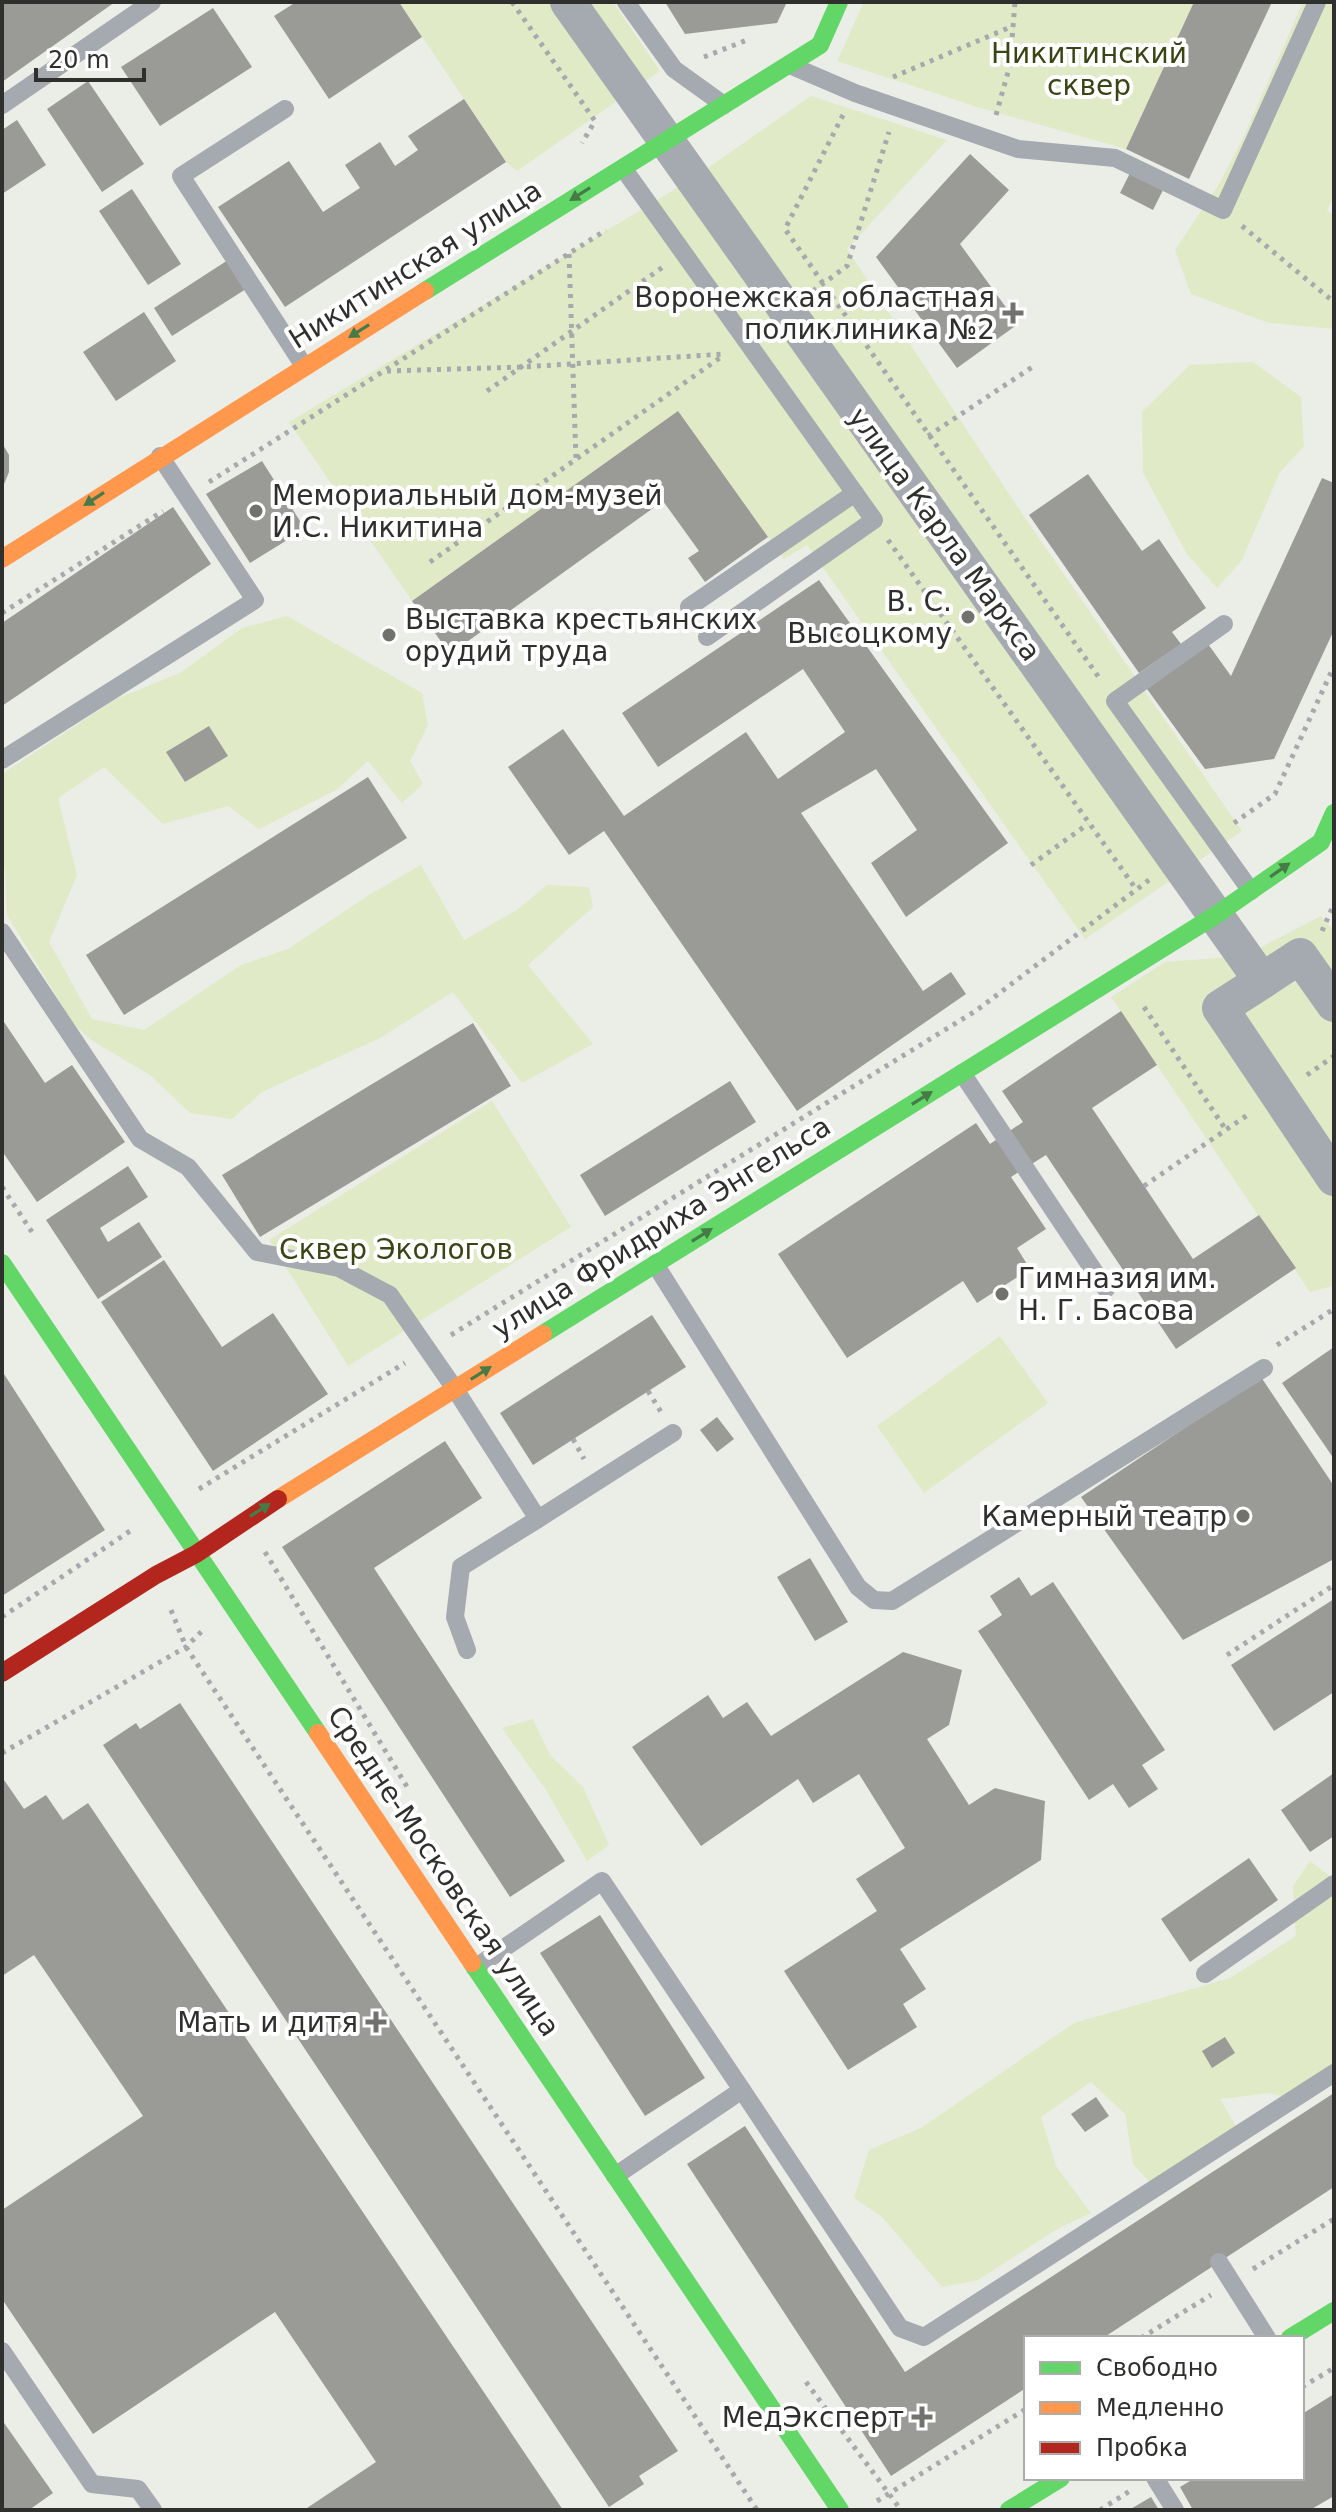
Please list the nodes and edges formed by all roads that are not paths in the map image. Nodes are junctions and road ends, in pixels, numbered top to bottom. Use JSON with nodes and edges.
{"nodes":[{"id":1,"x":152,"y":2,"type":"edge"},
{"id":2,"x":568,"y":2,"type":"edge"},
{"id":3,"x":626,"y":2,"type":"edge"},
{"id":4,"x":839,"y":2,"type":"edge"},
{"id":5,"x":1317,"y":2,"type":"edge"},
{"id":6,"x":789,"y":65,"type":"junction"},
{"id":7,"x":2,"y":105,"type":"edge"},
{"id":8,"x":724,"y":105,"type":"junction"},
{"id":9,"x":285,"y":109,"type":"dead end"},
{"id":10,"x":666,"y":141,"type":"junction"},
{"id":11,"x":623,"y":168,"type":"junction"},
{"id":12,"x":304,"y":366,"type":"junction"},
{"id":13,"x":160,"y":456,"type":"junction"},
{"id":14,"x":855,"y":493,"type":"junction"},
{"id":15,"x":2,"y":559,"type":"edge"},
{"id":16,"x":689,"y":607,"type":"dead end"},
{"id":17,"x":1224,"y":624,"type":"dead end"},
{"id":18,"x":707,"y":637,"type":"dead end"},
{"id":19,"x":2,"y":760,"type":"edge"},
{"id":20,"x":1334,"y":813,"type":"edge"},
{"id":21,"x":1251,"y":891,"type":"junction"},
{"id":22,"x":1216,"y":915,"type":"junction"},
{"id":23,"x":2,"y":932,"type":"edge"},
{"id":24,"x":1262,"y":981,"type":"junction"},
{"id":25,"x":1334,"y":1004,"type":"edge"},
{"id":26,"x":962,"y":1073,"type":"junction"},
{"id":27,"x":1334,"y":1178,"type":"edge"},
{"id":28,"x":2,"y":1263,"type":"edge"},
{"id":29,"x":655,"y":1264,"type":"junction"},
{"id":30,"x":1106,"y":1289,"type":"dead end"},
{"id":31,"x":1266,"y":1359,"type":"road end"},
{"id":32,"x":455,"y":1389,"type":"junction"},
{"id":33,"x":673,"y":1433,"type":"dead end"},
{"id":34,"x":538,"y":1519,"type":"junction"},
{"id":35,"x":196,"y":1554,"type":"junction"},
{"id":36,"x":467,"y":1650,"type":"dead end"},
{"id":37,"x":2,"y":1673,"type":"edge"},
{"id":38,"x":1334,"y":1884,"type":"edge"},
{"id":39,"x":475,"y":1968,"type":"junction"},
{"id":40,"x":1205,"y":1974,"type":"dead end"},
{"id":41,"x":1334,"y":2073,"type":"edge"},
{"id":42,"x":742,"y":2090,"type":"junction"},
{"id":43,"x":615,"y":2176,"type":"junction"},
{"id":44,"x":1219,"y":2262,"type":"dead end"},
{"id":45,"x":1334,"y":2311,"type":"edge"},
{"id":46,"x":1266,"y":2336,"type":"edge"},
{"id":47,"x":1293,"y":2336,"type":"edge"},
{"id":48,"x":2,"y":2351,"type":"edge"},
{"id":49,"x":1058,"y":2480,"type":"edge"},
{"id":50,"x":1147,"y":2482,"type":"edge"},
{"id":51,"x":153,"y":2510,"type":"edge"},
{"id":52,"x":840,"y":2510,"type":"edge"},
{"id":53,"x":1009,"y":2510,"type":"edge"},
{"id":54,"x":1175,"y":2510,"type":"edge"}],
"edges":[{"from":1,"to":7,"type":"lane"},
{"from":2,"to":10,"type":"street","name":"улица Карла Маркса"},
{"from":3,"to":8,"type":"lane"},
{"from":4,"to":6,"type":"street","name":"Никитинская улица"},
{"from":5,"to":6,"type":"lane"},
{"from":6,"to":8,"type":"street","name":"Никитинская улица"},
{"from":8,"to":10,"type":"street","name":"Никитинская улица"},
{"from":9,"to":12,"type":"lane"},
{"from":10,"to":11,"type":"street","name":"Никитинская улица"},
{"from":10,"to":22,"type":"street","name":"улица Карла Маркса"},
{"from":11,"to":12,"type":"street","name":"Никитинская улица","one_way":true},
{"from":11,"to":14,"type":"lane"},
{"from":12,"to":13,"type":"street","name":"Никитинская улица"},
{"from":13,"to":15,"type":"street","name":"Никитинская улица","one_way":true},
{"from":13,"to":19,"type":"lane"},
{"from":14,"to":16,"type":"lane"},
{"from":14,"to":18,"type":"lane"},
{"from":17,"to":21,"type":"lane"},
{"from":21,"to":20,"type":"street","name":"улица Фридриха Энгельса","one_way":true},
{"from":21,"to":22,"type":"street","name":"улица Фридриха Энгельса"},
{"from":22,"to":24,"type":"street","name":"улица Карла Маркса"},
{"from":22,"to":26,"type":"street","name":"улица Фридриха Энгельса"},
{"from":23,"to":32,"type":"lane"},
{"from":24,"to":25,"type":"street"},
{"from":24,"to":27,"type":"street"},
{"from":29,"to":26,"type":"street","name":"улица Фридриха Энгельса","one_way":true},
{"from":26,"to":30,"type":"lane"},
{"from":28,"to":35,"type":"street","name":"Средне-Московская улица"},
{"from":29,"to":31,"type":"lane"},
{"from":32,"to":29,"type":"street","name":"улица Фридриха Энгельса","one_way":true},
{"from":32,"to":34,"type":"lane"},
{"from":35,"to":32,"type":"street","name":"улица Фридриха Энгельса","one_way":true},
{"from":33,"to":34,"type":"lane"},
{"from":34,"to":36,"type":"lane"},
{"from":35,"to":37,"type":"street","name":"улица Фридриха Энгельса"},
{"from":35,"to":39,"type":"street","name":"Средне-Московская улица"},
{"from":38,"to":40,"type":"lane"},
{"from":39,"to":42,"type":"lane"},
{"from":39,"to":43,"type":"street","name":"Средне-Московская улица"},
{"from":41,"to":42,"type":"lane"},
{"from":42,"to":43,"type":"lane"},
{"from":43,"to":52,"type":"street","name":"Средне-Московская улица"},
{"from":44,"to":46,"type":"lane"},
{"from":45,"to":47,"type":"street"},
{"from":48,"to":51,"type":"lane"},
{"from":49,"to":53,"type":"street"},
{"from":50,"to":54,"type":"lane"}]}
